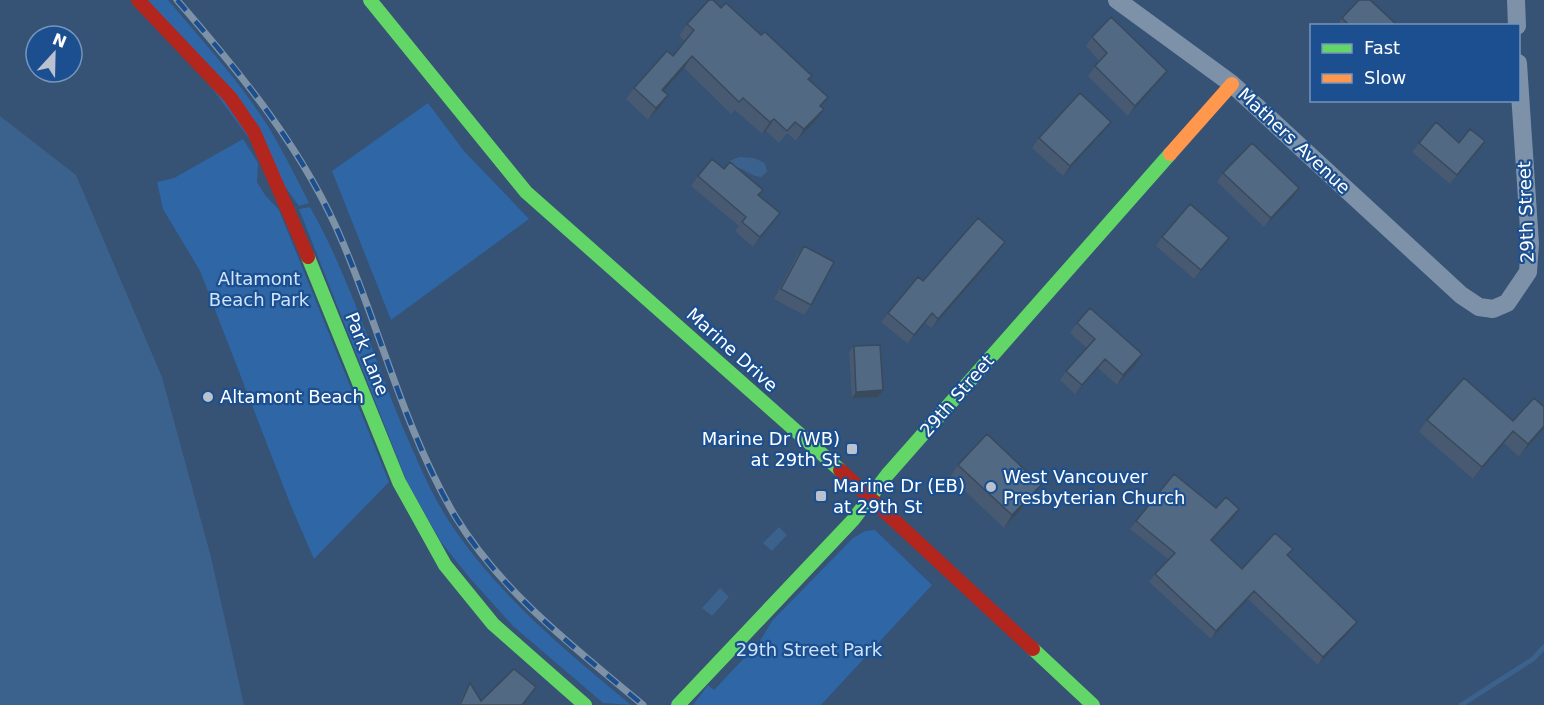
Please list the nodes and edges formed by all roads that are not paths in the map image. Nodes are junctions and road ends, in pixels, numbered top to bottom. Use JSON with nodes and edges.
{"nodes":[{"id":1,"x":138,"y":0,"type":"edge"},
{"id":2,"x":370,"y":0,"type":"edge"},
{"id":3,"x":1117,"y":0,"type":"edge"},
{"id":4,"x":1515,"y":0,"type":"edge"},
{"id":5,"x":1517,"y":24,"type":"edge"},
{"id":6,"x":1232,"y":84,"type":"junction"},
{"id":7,"x":1520,"y":93,"type":"edge"},
{"id":8,"x":1461,"y":295,"type":"joint"},
{"id":9,"x":870,"y":498,"type":"junction"},
{"id":10,"x":585,"y":705,"type":"edge"},
{"id":11,"x":678,"y":705,"type":"edge"},
{"id":12,"x":1093,"y":705,"type":"edge"}],
"edges":[{"from":1,"to":10,"type":"street","name":"Park Lane"},
{"from":2,"to":9,"type":"street","name":"Marine Drive"},
{"from":3,"to":6,"type":"street","name":"Mathers Avenue"},
{"from":4,"to":5,"type":"street"},
{"from":6,"to":8,"type":"street","name":"Mathers Avenue"},
{"from":6,"to":9,"type":"street","name":"29th Street"},
{"from":7,"to":8,"type":"street","name":"29th Street"},
{"from":9,"to":11,"type":"street","name":"29th Street"},
{"from":9,"to":12,"type":"street","name":"Marine Drive"}]}
